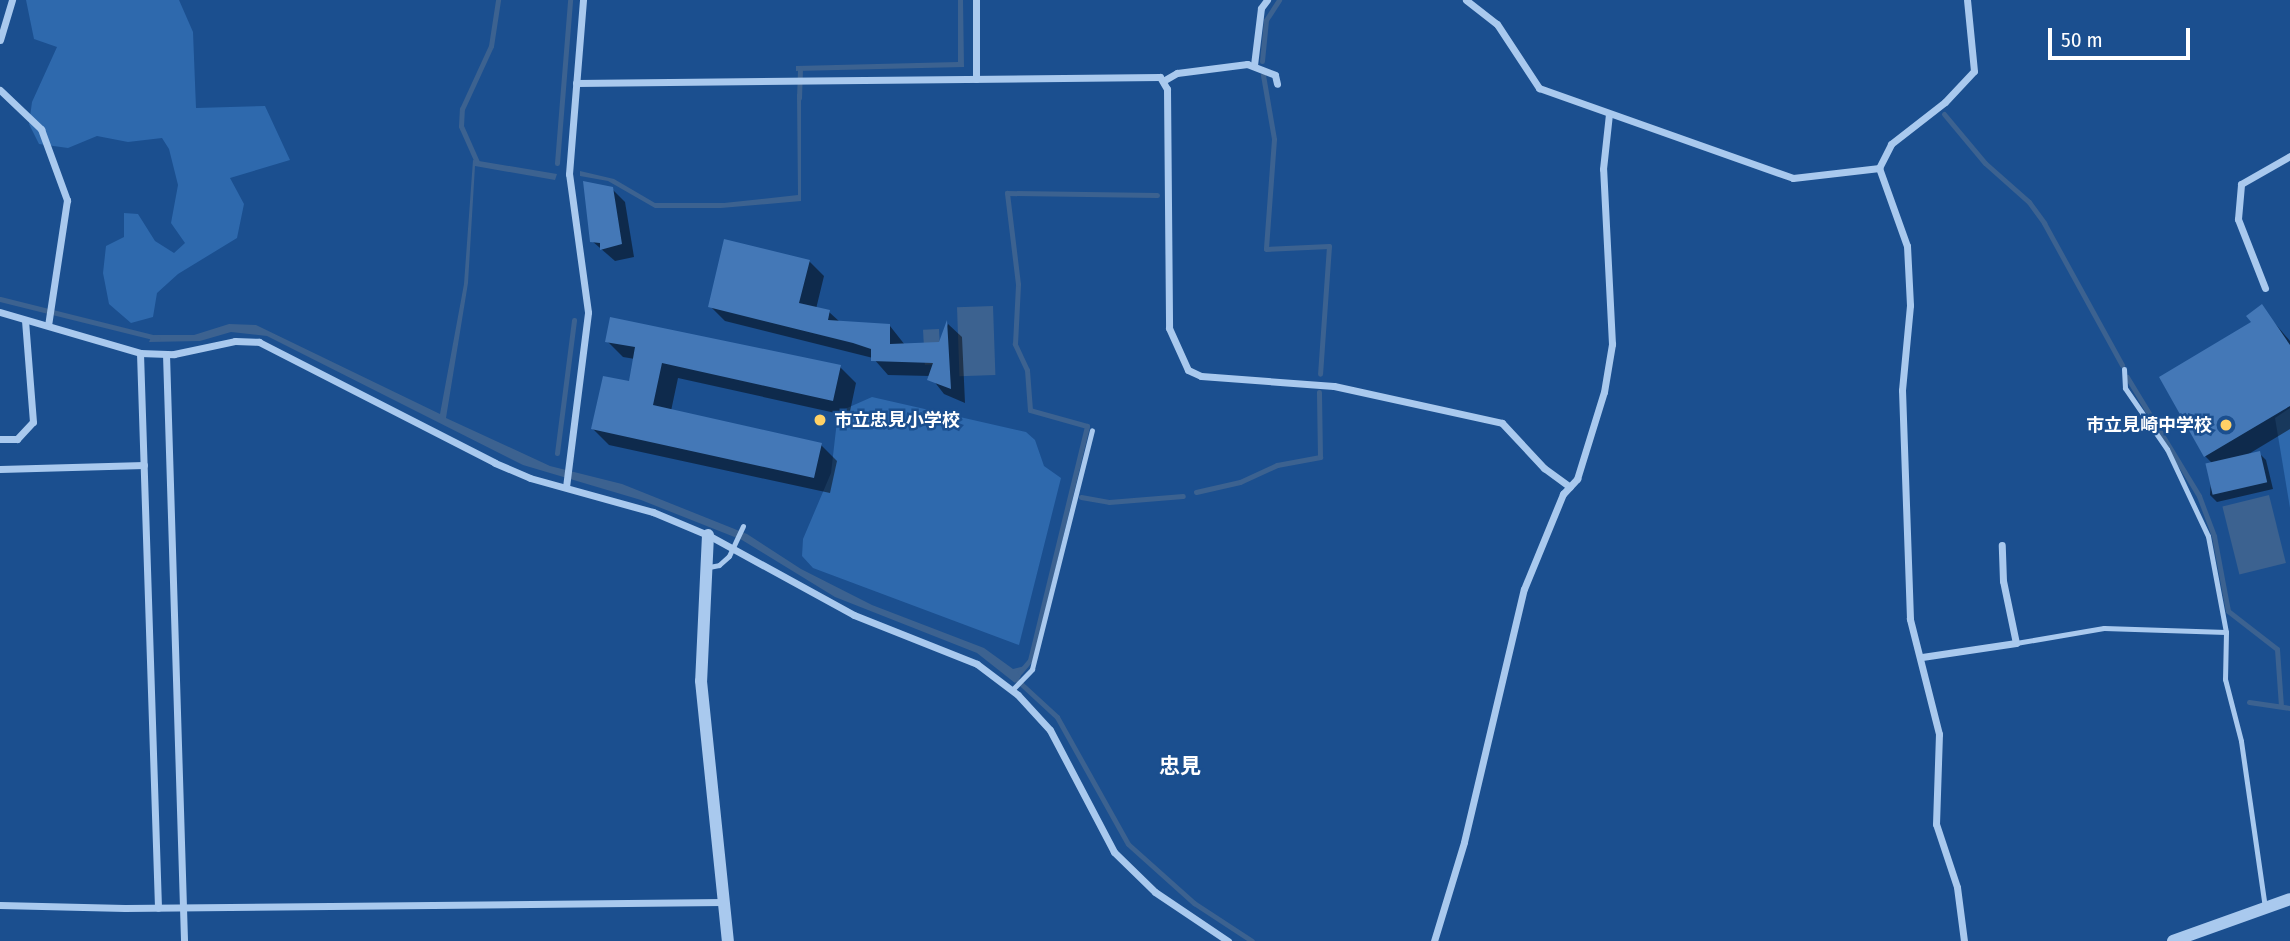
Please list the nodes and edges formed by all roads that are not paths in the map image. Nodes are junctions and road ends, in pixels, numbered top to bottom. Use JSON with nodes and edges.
{"nodes":[{"id":1,"x":12,"y":0,"type":"edge"},
{"id":2,"x":583,"y":0,"type":"edge"},
{"id":3,"x":975,"y":0,"type":"edge"},
{"id":4,"x":1267,"y":0,"type":"edge"},
{"id":5,"x":1466,"y":0,"type":"edge"},
{"id":6,"x":1967,"y":0,"type":"edge"},
{"id":7,"x":0,"y":40,"type":"edge"},
{"id":8,"x":1254,"y":65,"type":"junction"},
{"id":9,"x":976,"y":79,"type":"junction"},
{"id":10,"x":1163,"y":81,"type":"junction"},
{"id":11,"x":576,"y":83,"type":"junction"},
{"id":12,"x":1277,"y":84,"type":"dead end"},
{"id":13,"x":0,"y":90,"type":"edge"},
{"id":14,"x":1609,"y":114,"type":"junction"},
{"id":15,"x":2290,"y":156,"type":"edge"},
{"id":16,"x":1879,"y":168,"type":"junction"},
{"id":17,"x":2265,"y":288,"type":"dead end"},
{"id":18,"x":0,"y":312,"type":"edge"},
{"id":19,"x":25,"y":320,"type":"junction"},
{"id":20,"x":48,"y":325,"type":"junction"},
{"id":21,"x":139,"y":353,"type":"junction"},
{"id":22,"x":166,"y":354,"type":"junction"},
{"id":23,"x":2124,"y":369,"type":"dead end"},
{"id":24,"x":1093,"y":430,"type":"dead end"},
{"id":25,"x":0,"y":439,"type":"edge"},
{"id":26,"x":144,"y":465,"type":"junction"},
{"id":27,"x":0,"y":469,"type":"edge"},
{"id":28,"x":565,"y":486,"type":"junction"},
{"id":29,"x":1570,"y":486,"type":"junction"},
{"id":30,"x":743,"y":526,"type":"dead end"},
{"id":31,"x":708,"y":535,"type":"junction"},
{"id":32,"x":734,"y":544,"type":"junction"},
{"id":33,"x":2002,"y":545,"type":"dead end"},
{"id":34,"x":705,"y":567,"type":"junction"},
{"id":35,"x":2225,"y":632,"type":"junction"},
{"id":36,"x":2016,"y":643,"type":"junction"},
{"id":37,"x":1922,"y":657,"type":"junction"},
{"id":38,"x":1012,"y":690,"type":"junction"},
{"id":39,"x":2290,"y":899,"type":"edge"},
{"id":40,"x":723,"y":902,"type":"junction"},
{"id":41,"x":0,"y":905,"type":"edge"},
{"id":42,"x":158,"y":908,"type":"junction"},
{"id":43,"x":183,"y":908,"type":"junction"},
{"id":44,"x":2265,"y":911,"type":"junction"},
{"id":45,"x":184,"y":941,"type":"edge"},
{"id":46,"x":728,"y":941,"type":"edge"},
{"id":47,"x":1228,"y":941,"type":"edge"},
{"id":48,"x":1434,"y":941,"type":"edge"},
{"id":49,"x":1964,"y":941,"type":"edge"},
{"id":50,"x":2174,"y":941,"type":"edge"}],
"edges":[{"from":1,"to":7,"type":"street"},
{"from":2,"to":11,"type":"street"},
{"from":3,"to":9,"type":"street"},
{"from":4,"to":8,"type":"street"},
{"from":5,"to":14,"type":"street"},
{"from":6,"to":16,"type":"street"},
{"from":8,"to":10,"type":"street"},
{"from":8,"to":12,"type":"street"},
{"from":9,"to":10,"type":"street"},
{"from":9,"to":11,"type":"street"},
{"from":10,"to":29,"type":"street"},
{"from":11,"to":28,"type":"street"},
{"from":13,"to":20,"type":"street"},
{"from":14,"to":16,"type":"street"},
{"from":14,"to":29,"type":"street"},
{"from":15,"to":17,"type":"street"},
{"from":16,"to":37,"type":"street"},
{"from":18,"to":19,"type":"street"},
{"from":19,"to":20,"type":"street"},
{"from":19,"to":25,"type":"street"},
{"from":20,"to":21,"type":"street"},
{"from":21,"to":22,"type":"street"},
{"from":21,"to":26,"type":"street"},
{"from":22,"to":28,"type":"street"},
{"from":22,"to":43,"type":"street"},
{"from":23,"to":35,"type":"lane"},
{"from":24,"to":38,"type":"lane"},
{"from":26,"to":27,"type":"street"},
{"from":26,"to":42,"type":"street"},
{"from":28,"to":31,"type":"street"},
{"from":29,"to":48,"type":"street"},
{"from":30,"to":32,"type":"lane"},
{"from":31,"to":32,"type":"street"},
{"from":31,"to":34,"type":"street"},
{"from":32,"to":34,"type":"lane"},
{"from":32,"to":38,"type":"street"},
{"from":33,"to":36,"type":"street"},
{"from":34,"to":40,"type":"street"},
{"from":35,"to":36,"type":"lane"},
{"from":35,"to":44,"type":"lane"},
{"from":36,"to":37,"type":"street"},
{"from":37,"to":49,"type":"street"},
{"from":38,"to":47,"type":"street"},
{"from":39,"to":44,"type":"street"},
{"from":40,"to":43,"type":"street"},
{"from":40,"to":46,"type":"street"},
{"from":41,"to":42,"type":"street"},
{"from":42,"to":43,"type":"street"},
{"from":43,"to":45,"type":"street"},
{"from":44,"to":50,"type":"street"}]}
